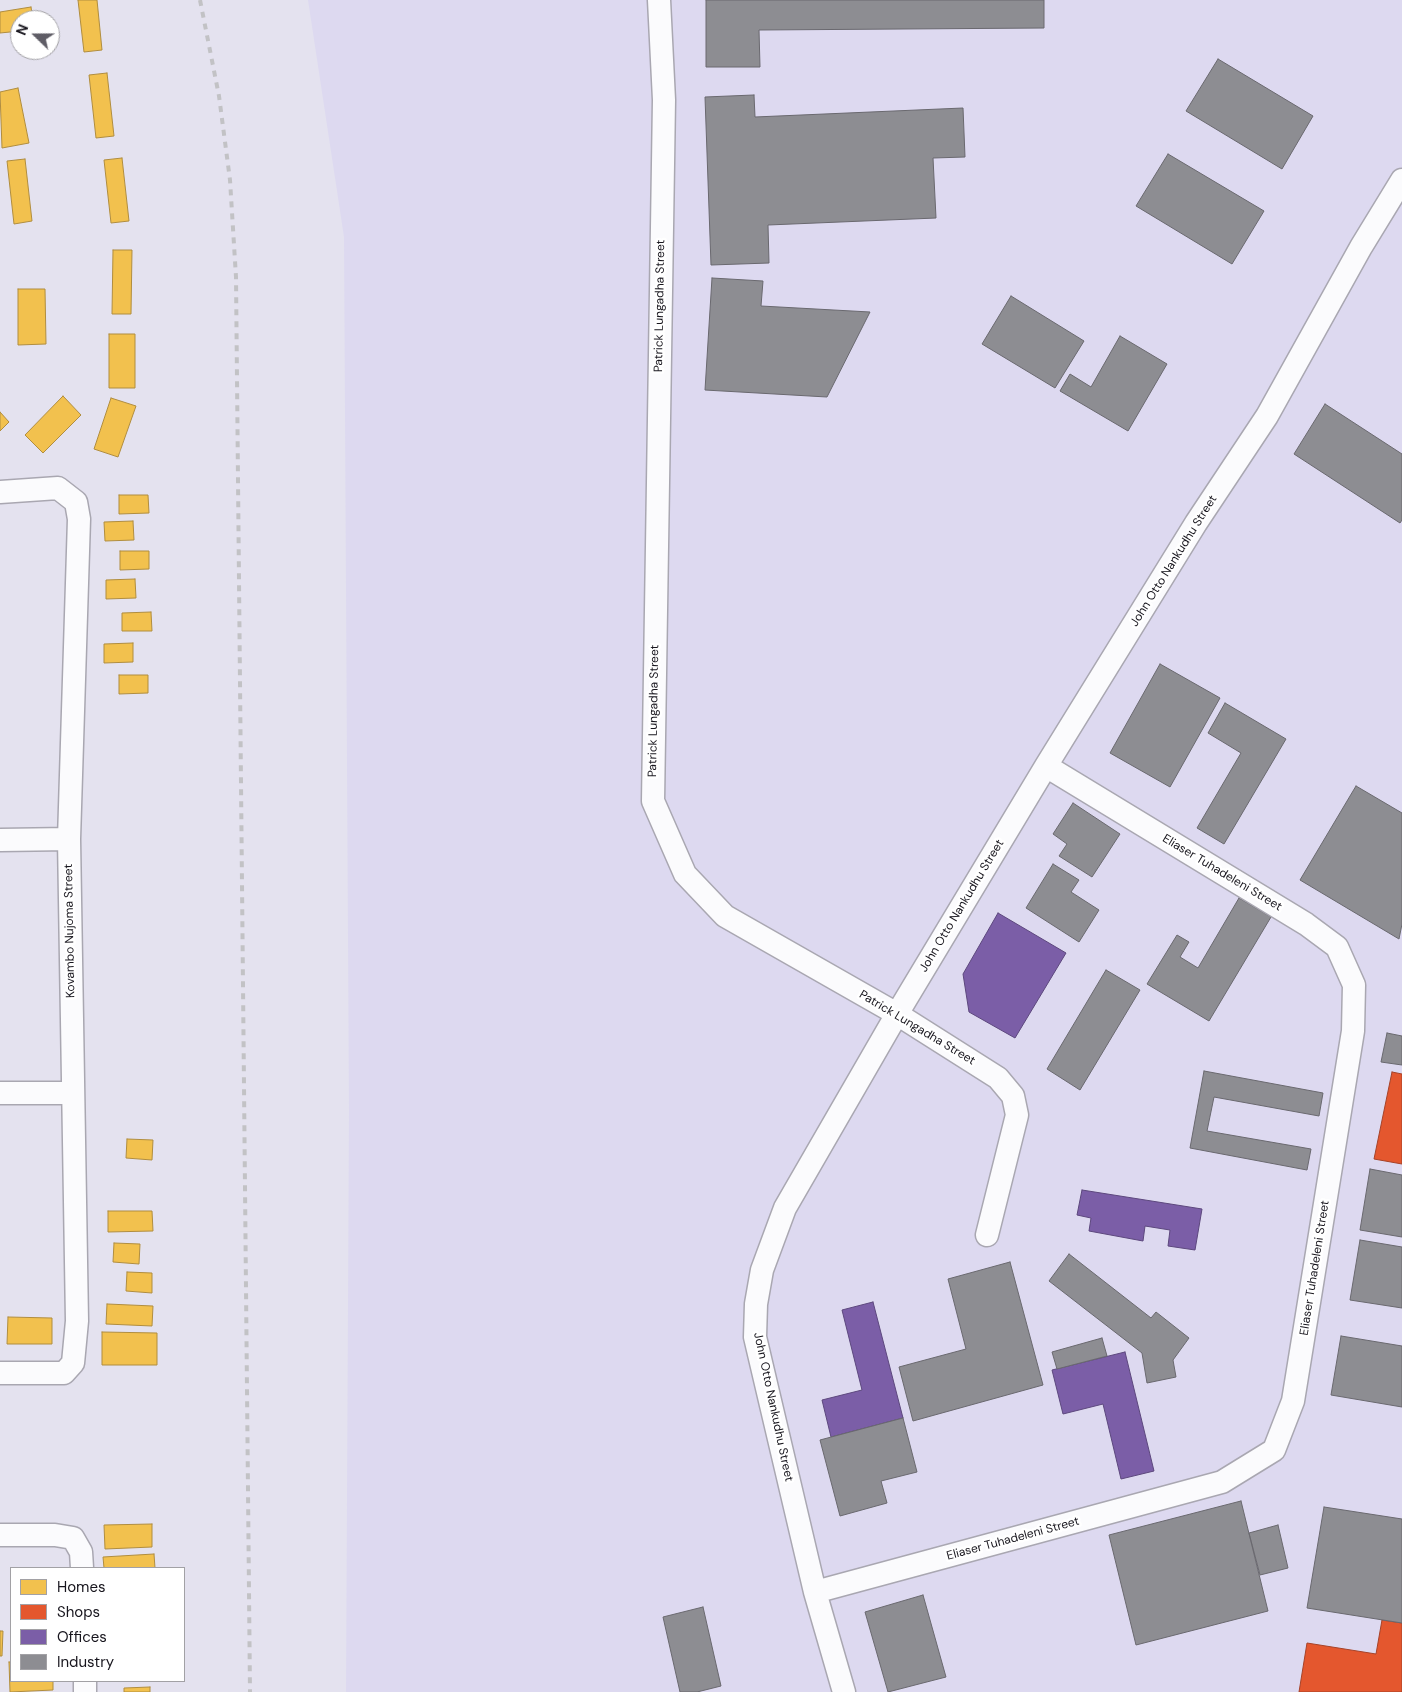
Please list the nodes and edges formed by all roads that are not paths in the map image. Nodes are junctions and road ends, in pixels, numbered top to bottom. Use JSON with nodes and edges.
{"nodes":[{"id":1,"x":659,"y":0,"type":"edge"},
{"id":2,"x":1402,"y":180,"type":"edge"},
{"id":3,"x":0,"y":492,"type":"edge"},
{"id":4,"x":1046,"y":766,"type":"junction"},
{"id":5,"x":69,"y":838,"type":"junction"},
{"id":6,"x":0,"y":840,"type":"edge"},
{"id":7,"x":897,"y":1014,"type":"junction"},
{"id":8,"x":73,"y":1092,"type":"junction"},
{"id":9,"x":0,"y":1093,"type":"edge"},
{"id":10,"x":987,"y":1235,"type":"dead end"},
{"id":11,"x":0,"y":1373,"type":"edge"},
{"id":12,"x":0,"y":1534,"type":"edge"},
{"id":13,"x":82,"y":1567,"type":"edge"},
{"id":14,"x":815,"y":1592,"type":"junction"},
{"id":15,"x":844,"y":1692,"type":"edge"}],
"edges":[{"from":1,"to":7,"type":"street","name":"Patrick Lungadha Street"},
{"from":2,"to":4,"type":"street","name":"John Otto Nankudhu Street"},
{"from":3,"to":5,"type":"street","name":"Kovambo Nujoma Street"},
{"from":4,"to":7,"type":"street","name":"John Otto Nankudhu Street"},
{"from":4,"to":14,"type":"street","name":"Eliaser Tuhadeleni Street"},
{"from":5,"to":6,"type":"street"},
{"from":5,"to":8,"type":"street","name":"Kovambo Nujoma Street"},
{"from":7,"to":10,"type":"street","name":"Patrick Lungadha Street"},
{"from":7,"to":14,"type":"street","name":"John Otto Nankudhu Street"},
{"from":8,"to":9,"type":"street"},
{"from":8,"to":11,"type":"street","name":"Kovambo Nujoma Street"},
{"from":12,"to":13,"type":"street"},
{"from":14,"to":15,"type":"street","name":"John Otto Nankudhu Street"}]}
